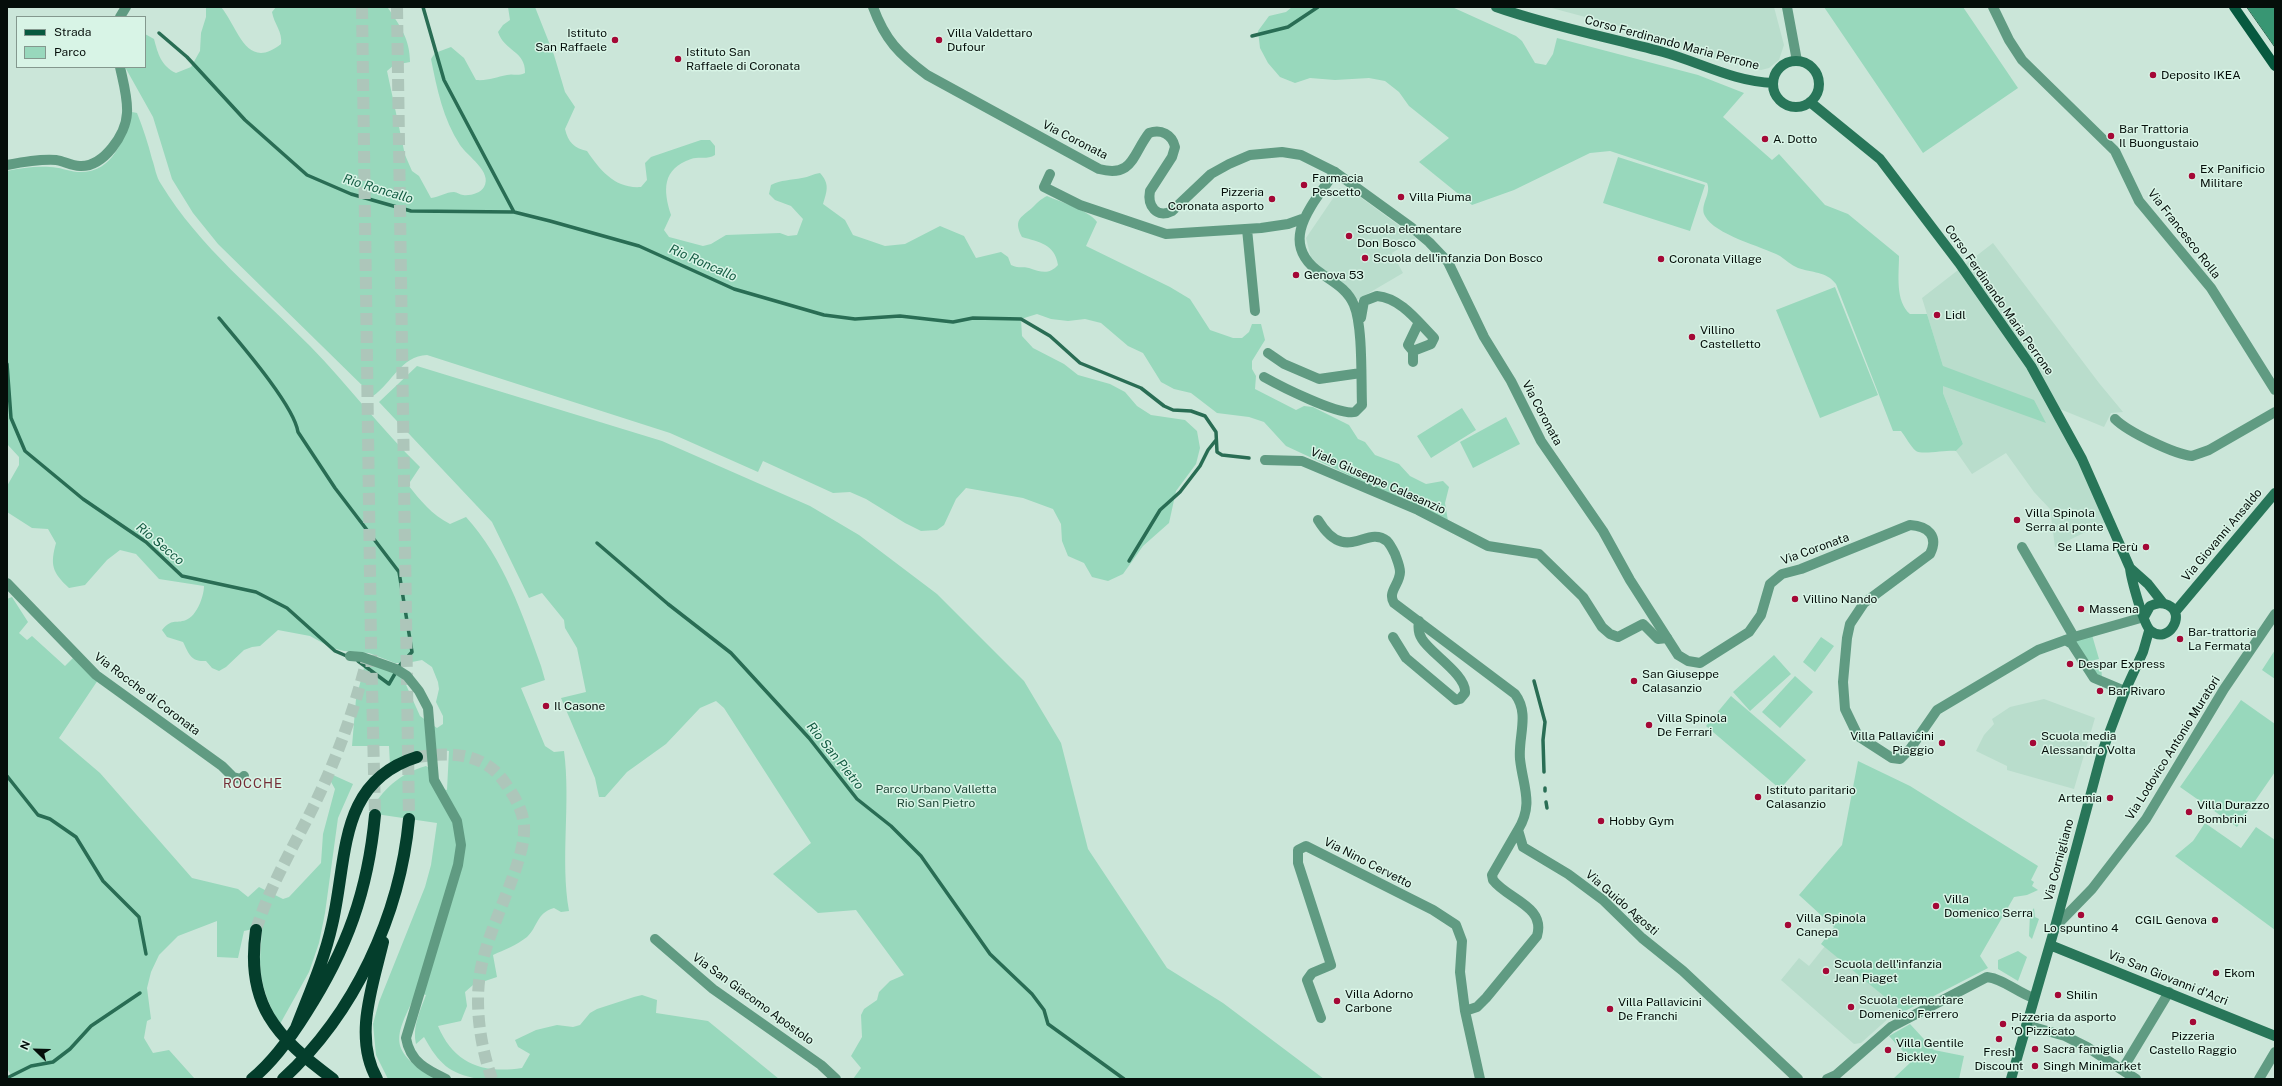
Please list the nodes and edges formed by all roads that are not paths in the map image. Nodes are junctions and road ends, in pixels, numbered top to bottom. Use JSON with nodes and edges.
{"nodes":[{"id":1,"x":126,"y":7,"type":"edge"},
{"id":2,"x":873,"y":7,"type":"edge"},
{"id":3,"x":1496,"y":7,"type":"edge"},
{"id":4,"x":1787,"y":7,"type":"edge"},
{"id":5,"x":1993,"y":7,"type":"edge"},
{"id":6,"x":2234,"y":7,"type":"edge"},
{"id":7,"x":121,"y":16,"type":"edge"},
{"id":8,"x":1797,"y":61,"type":"junction"},
{"id":9,"x":2275,"y":66,"type":"edge"},
{"id":10,"x":120,"y":68,"type":"edge"},
{"id":11,"x":1773,"y":83,"type":"junction"},
{"id":12,"x":1810,"y":102,"type":"junction"},
{"id":13,"x":7,"y":165,"type":"edge"},
{"id":14,"x":1335,"y":172,"type":"junction"},
{"id":15,"x":1050,"y":174,"type":"dead end"},
{"id":16,"x":1302,"y":220,"type":"junction"},
{"id":17,"x":1247,"y":229,"type":"junction"},
{"id":18,"x":1255,"y":311,"type":"dead end"},
{"id":19,"x":1419,"y":322,"type":"junction"},
{"id":20,"x":1360,"y":334,"type":"junction"},
{"id":21,"x":1413,"y":351,"type":"junction"},
{"id":22,"x":1268,"y":353,"type":"dead end"},
{"id":23,"x":1413,"y":362,"type":"dead end"},
{"id":24,"x":1361,"y":374,"type":"junction"},
{"id":25,"x":1264,"y":377,"type":"dead end"},
{"id":26,"x":2275,"y":390,"type":"edge"},
{"id":27,"x":2275,"y":412,"type":"edge"},
{"id":28,"x":2115,"y":419,"type":"dead end"},
{"id":29,"x":1265,"y":460,"type":"dead end"},
{"id":30,"x":2275,"y":493,"type":"edge"},
{"id":31,"x":1318,"y":520,"type":"dead end"},
{"id":32,"x":2022,"y":547,"type":"dead end"},
{"id":33,"x":2130,"y":568,"type":"junction"},
{"id":34,"x":7,"y":583,"type":"edge"},
{"id":35,"x":2189,"y":594,"type":"junction"},
{"id":36,"x":2163,"y":603,"type":"junction"},
{"id":37,"x":2175,"y":612,"type":"junction"},
{"id":38,"x":2144,"y":617,"type":"junction"},
{"id":39,"x":1419,"y":621,"type":"junction"},
{"id":40,"x":2273,"y":621,"type":"edge"},
{"id":41,"x":2154,"y":633,"type":"junction"},
{"id":42,"x":1393,"y":637,"type":"dead end"},
{"id":43,"x":1667,"y":638,"type":"junction"},
{"id":44,"x":2069,"y":638,"type":"junction"},
{"id":45,"x":350,"y":656,"type":"dead end"},
{"id":46,"x":2125,"y":691,"type":"junction"},
{"id":47,"x":417,"y":757,"type":"tunnel mouth"},
{"id":48,"x":244,"y":776,"type":"dead end"},
{"id":49,"x":375,"y":815,"type":"tunnel mouth"},
{"id":50,"x":409,"y":819,"type":"tunnel mouth"},
{"id":51,"x":1518,"y":830,"type":"junction"},
{"id":52,"x":396,"y":893,"type":"junction"},
{"id":53,"x":2055,"y":927,"type":"junction"},
{"id":54,"x":256,"y":930,"type":"tunnel mouth"},
{"id":55,"x":655,"y":939,"type":"dead end"},
{"id":56,"x":2050,"y":945,"type":"junction"},
{"id":57,"x":2169,"y":992,"type":"junction"},
{"id":58,"x":2034,"y":998,"type":"junction"},
{"id":59,"x":1465,"y":1011,"type":"junction"},
{"id":60,"x":1321,"y":1018,"type":"dead end"},
{"id":61,"x":2026,"y":1025,"type":"junction"},
{"id":62,"x":296,"y":1028,"type":"junction"},
{"id":63,"x":2275,"y":1036,"type":"edge"},
{"id":64,"x":2275,"y":1052,"type":"edge"},
{"id":65,"x":2122,"y":1070,"type":"junction"},
{"id":66,"x":329,"y":1076,"type":"edge"},
{"id":67,"x":1835,"y":1078,"type":"edge"},
{"id":68,"x":252,"y":1079,"type":"edge"},
{"id":69,"x":283,"y":1079,"type":"edge"},
{"id":70,"x":377,"y":1079,"type":"edge"},
{"id":71,"x":446,"y":1079,"type":"edge"},
{"id":72,"x":836,"y":1079,"type":"edge"},
{"id":73,"x":1480,"y":1079,"type":"edge"},
{"id":74,"x":1798,"y":1079,"type":"edge"},
{"id":75,"x":2011,"y":1079,"type":"edge"},
{"id":76,"x":2136,"y":1079,"type":"edge"},
{"id":77,"x":2259,"y":1079,"type":"edge"}],
"edges":[{"from":1,"to":7,"type":"street"},
{"from":2,"to":14,"type":"street","name":"Via Coronata"},
{"from":3,"to":11,"type":"main road","name":"Corso Ferdinando Maria Perrone"},
{"from":4,"to":8,"type":"street"},
{"from":5,"to":26,"type":"street","name":"Via Francesco Rolla"},
{"from":6,"to":9,"type":"main road"},
{"from":8,"to":11,"type":"main road"},
{"from":8,"to":12,"type":"main road"},
{"from":10,"to":13,"type":"street"},
{"from":11,"to":12,"type":"main road"},
{"from":12,"to":33,"type":"main road","name":"Corso Ferdinando Maria Perrone"},
{"from":14,"to":16,"type":"street"},
{"from":14,"to":43,"type":"street","name":"Via Coronata"},
{"from":15,"to":17,"type":"street"},
{"from":16,"to":17,"type":"street"},
{"from":16,"to":20,"type":"street"},
{"from":17,"to":18,"type":"street"},
{"from":19,"to":20,"type":"street"},
{"from":19,"to":21,"type":"street"},
{"from":19,"to":21,"type":"street"},
{"from":20,"to":24,"type":"street"},
{"from":21,"to":23,"type":"street"},
{"from":22,"to":24,"type":"street"},
{"from":24,"to":25,"type":"street"},
{"from":27,"to":28,"type":"street"},
{"from":29,"to":43,"type":"street","name":"Viale Giuseppe Calasanzio"},
{"from":30,"to":35,"type":"main road","name":"Via Giovanni Ansaldo"},
{"from":31,"to":39,"type":"street"},
{"from":32,"to":44,"type":"street"},
{"from":33,"to":36,"type":"main road","name":"Corso Ferdinando Maria Perrone"},
{"from":33,"to":38,"type":"main road","name":"Corso Ferdinando Maria Perrone"},
{"from":34,"to":48,"type":"street","name":"Via Rocche di Coronata"},
{"from":35,"to":36,"type":"main road","name":"Via Giovanni Ansaldo"},
{"from":35,"to":37,"type":"main road","name":"Via Giovanni Ansaldo"},
{"from":36,"to":37,"type":"main road"},
{"from":36,"to":38,"type":"main road"},
{"from":37,"to":41,"type":"main road","name":"Via Cornigliano"},
{"from":38,"to":41,"type":"main road"},
{"from":38,"to":44,"type":"street"},
{"from":39,"to":42,"type":"street"},
{"from":39,"to":51,"type":"street"},
{"from":40,"to":53,"type":"street","name":"Via Lodovico Antonio Muratori"},
{"from":41,"to":46,"type":"main road","name":"Via Cornigliano"},
{"from":43,"to":44,"type":"street","name":"Via Coronata"},
{"from":44,"to":46,"type":"street"},
{"from":45,"to":71,"type":"street"},
{"from":46,"to":53,"type":"main road","name":"Via Cornigliano"},
{"from":47,"to":62,"type":"highway"},
{"from":49,"to":62,"type":"highway"},
{"from":50,"to":52,"type":"highway"},
{"from":51,"to":59,"type":"street"},
{"from":51,"to":74,"type":"street","name":"Via Guido Agosti"},
{"from":52,"to":69,"type":"highway"},
{"from":52,"to":70,"type":"highway"},
{"from":53,"to":56,"type":"main road","name":"Via Cornigliano"},
{"from":54,"to":66,"type":"highway"},
{"from":55,"to":72,"type":"street","name":"Via San Giacomo Apostolo"},
{"from":56,"to":57,"type":"main road","name":"Via San Giovanni d'Acri"},
{"from":56,"to":58,"type":"main road","name":"Via Cornigliano"},
{"from":57,"to":63,"type":"main road","name":"Via San Giovanni d'Acri"},
{"from":57,"to":65,"type":"street"},
{"from":58,"to":61,"type":"main road","name":"Via Cornigliano"},
{"from":58,"to":67,"type":"street"},
{"from":59,"to":60,"type":"street","name":"Via Nino Cervetto"},
{"from":59,"to":73,"type":"street","name":"Via Nino Cervetto"},
{"from":61,"to":65,"type":"street"},
{"from":61,"to":75,"type":"main road","name":"Via Cornigliano"},
{"from":62,"to":68,"type":"highway"},
{"from":64,"to":77,"type":"street"},
{"from":65,"to":76,"type":"street"}]}
